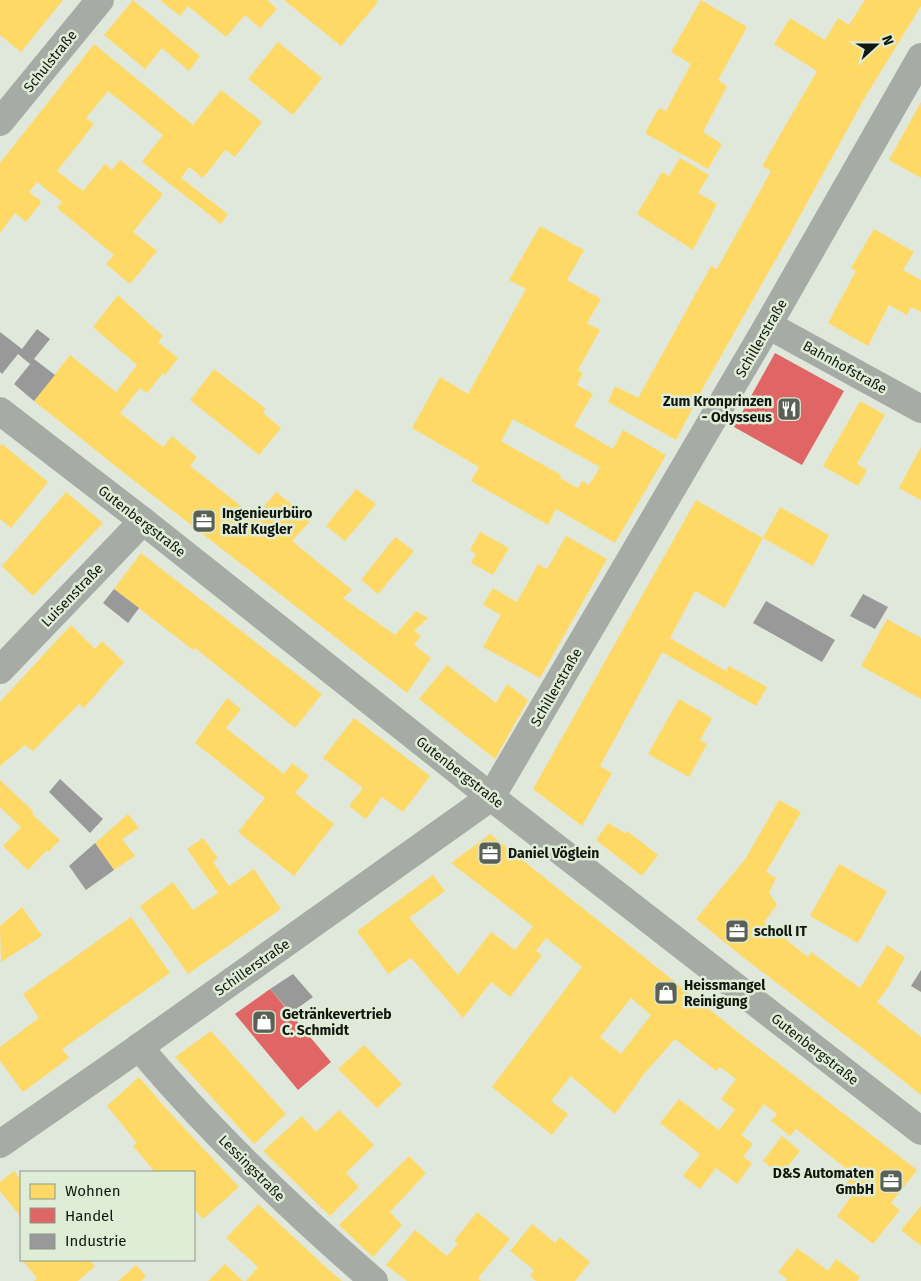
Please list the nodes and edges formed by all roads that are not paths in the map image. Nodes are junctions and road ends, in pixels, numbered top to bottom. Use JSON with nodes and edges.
{"nodes":[{"id":1,"x":100,"y":0,"type":"edge"},
{"id":2,"x":921,"y":57,"type":"edge"},
{"id":3,"x":0,"y":122,"type":"edge"},
{"id":4,"x":768,"y":326,"type":"junction"},
{"id":5,"x":921,"y":409,"type":"edge"},
{"id":6,"x":0,"y":412,"type":"edge"},
{"id":7,"x":143,"y":521,"type":"junction"},
{"id":8,"x":0,"y":670,"type":"edge"},
{"id":9,"x":491,"y":797,"type":"junction"},
{"id":10,"x":139,"y":1047,"type":"junction"},
{"id":11,"x":921,"y":1131,"type":"edge"},
{"id":12,"x":0,"y":1144,"type":"edge"},
{"id":13,"x":374,"y":1281,"type":"edge"}],
"edges":[{"from":1,"to":3,"type":"street","name":"Schulstraße"},
{"from":2,"to":4,"type":"street","name":"Schillerstraße"},
{"from":4,"to":5,"type":"street","name":"Bahnhofstraße"},
{"from":4,"to":9,"type":"street","name":"Schillerstraße"},
{"from":6,"to":7,"type":"street","name":"Gutenbergstraße"},
{"from":7,"to":8,"type":"street","name":"Luisenstraße"},
{"from":7,"to":9,"type":"street","name":"Gutenbergstraße"},
{"from":9,"to":10,"type":"street","name":"Schillerstraße"},
{"from":9,"to":11,"type":"street","name":"Gutenbergstraße"},
{"from":10,"to":12,"type":"street","name":"Schillerstraße"},
{"from":10,"to":13,"type":"street","name":"Lessingstraße"}]}
